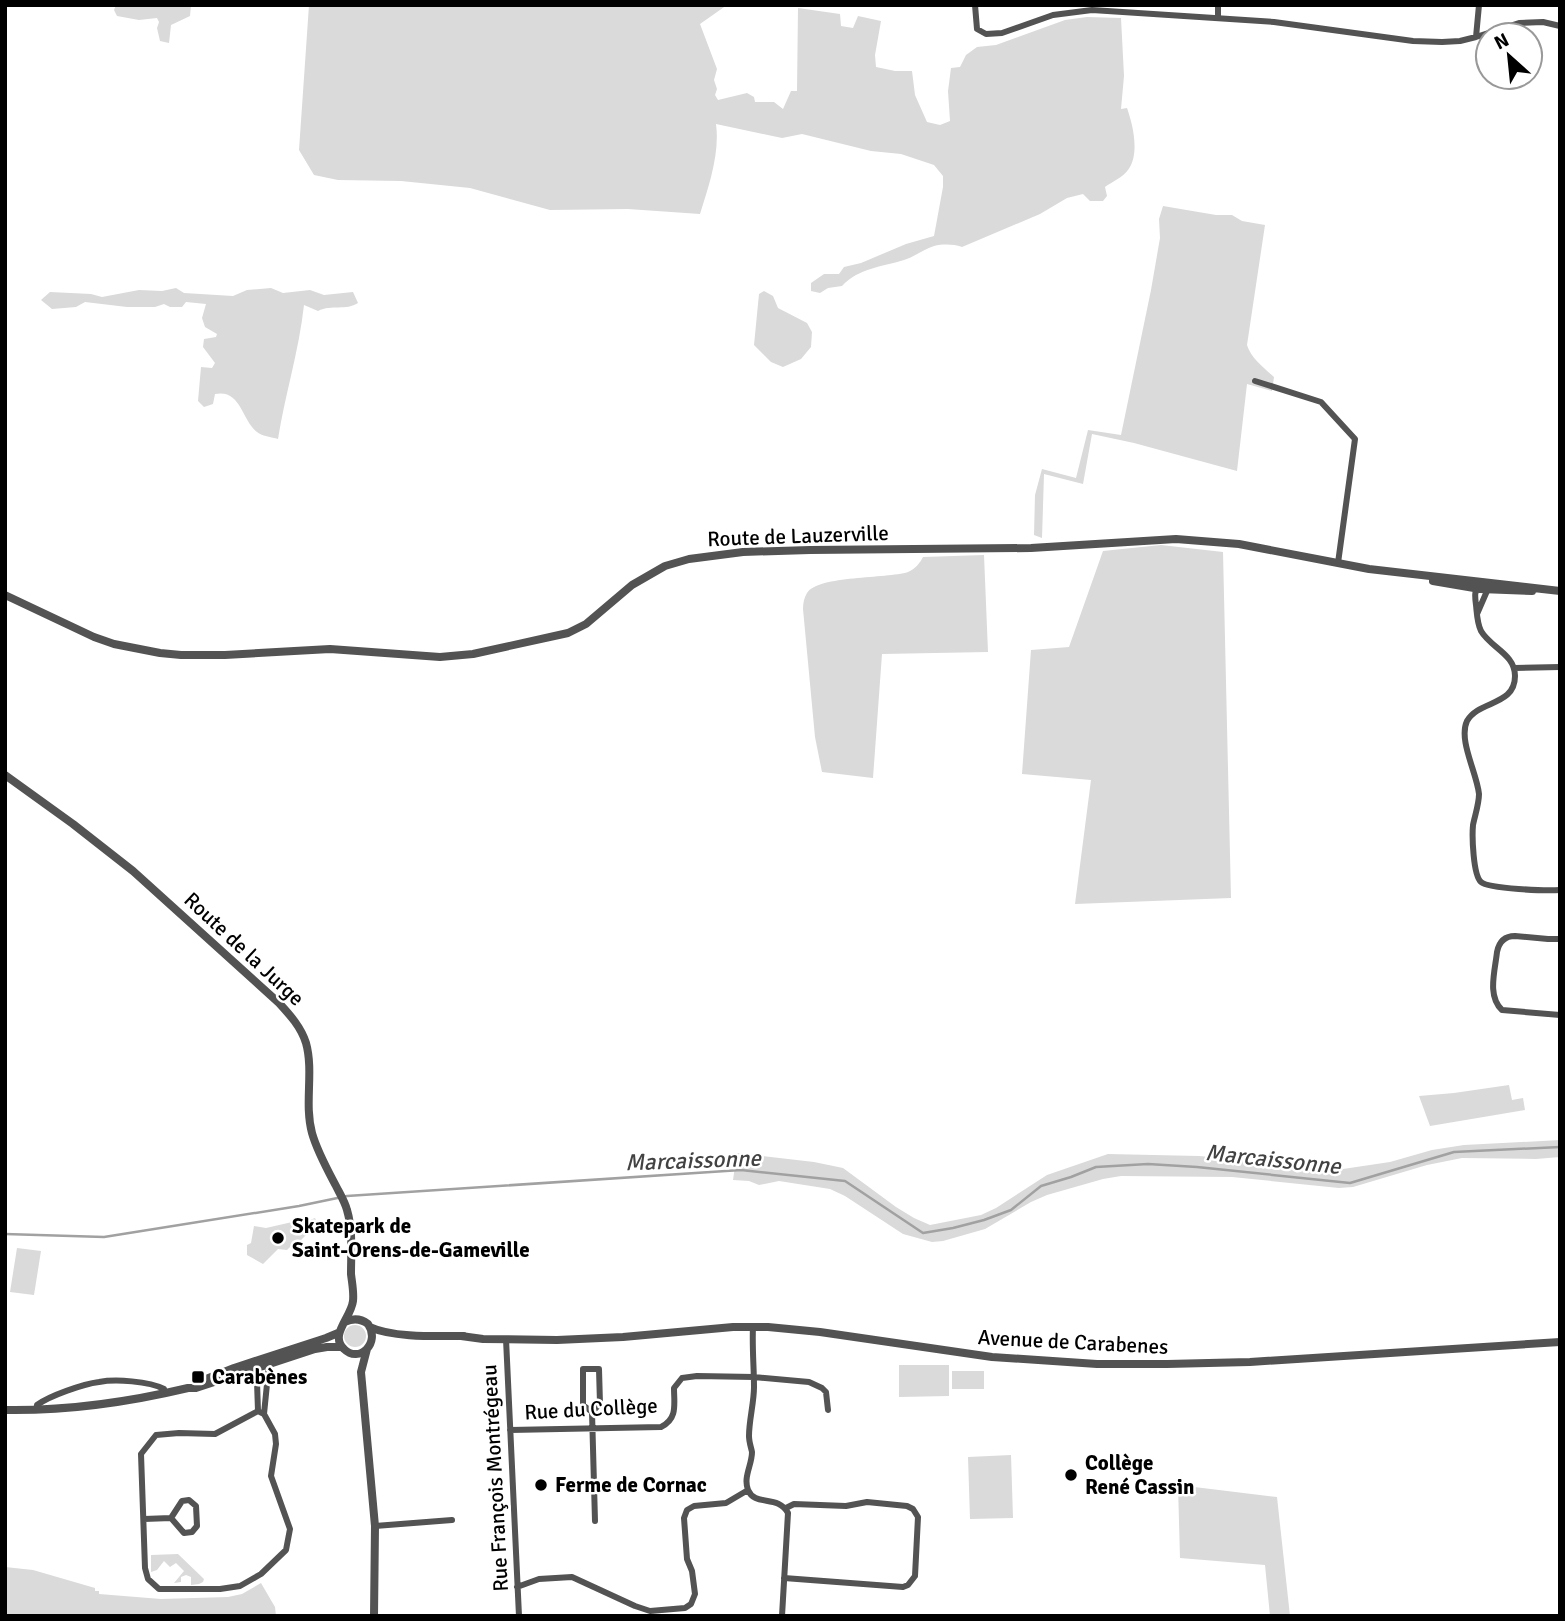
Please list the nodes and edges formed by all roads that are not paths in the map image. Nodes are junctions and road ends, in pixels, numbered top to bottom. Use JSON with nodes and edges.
{"nodes":[{"id":1,"x":975,"y":5,"type":"edge"},
{"id":2,"x":1218,"y":5,"type":"edge"},
{"id":3,"x":1218,"y":18,"type":"junction"},
{"id":4,"x":1474,"y":37,"type":"edge"},
{"id":5,"x":1255,"y":381,"type":"dead end"},
{"id":6,"x":1338,"y":564,"type":"junction"},
{"id":7,"x":1481,"y":586,"type":"junction"},
{"id":8,"x":1556,"y":590,"type":"edge"},
{"id":9,"x":5,"y":595,"type":"edge"},
{"id":10,"x":1477,"y":614,"type":"junction"},
{"id":11,"x":1560,"y":667,"type":"edge"},
{"id":12,"x":1514,"y":668,"type":"junction"},
{"id":13,"x":5,"y":775,"type":"edge"},
{"id":14,"x":1560,"y":890,"type":"edge"},
{"id":15,"x":1560,"y":939,"type":"edge"},
{"id":16,"x":1560,"y":1015,"type":"edge"},
{"id":17,"x":353,"y":1301,"type":"junction"},
{"id":18,"x":345,"y":1322,"type":"junction"},
{"id":19,"x":367,"y":1324,"type":"junction"},
{"id":20,"x":753,"y":1327,"type":"junction"},
{"id":21,"x":338,"y":1333,"type":"junction"},
{"id":22,"x":401,"y":1334,"type":"junction"},
{"id":23,"x":461,"y":1336,"type":"junction"},
{"id":24,"x":586,"y":1338,"type":"junction"},
{"id":25,"x":506,"y":1339,"type":"junction"},
{"id":26,"x":1560,"y":1342,"type":"edge"},
{"id":27,"x":369,"y":1347,"type":"junction"},
{"id":28,"x":345,"y":1350,"type":"junction"},
{"id":29,"x":257,"y":1361,"type":"junction"},
{"id":30,"x":269,"y":1364,"type":"junction"},
{"id":31,"x":254,"y":1370,"type":"junction"},
{"id":32,"x":361,"y":1372,"type":"junction"},
{"id":33,"x":754,"y":1377,"type":"junction"},
{"id":34,"x":188,"y":1388,"type":"junction"},
{"id":35,"x":165,"y":1393,"type":"junction"},
{"id":36,"x":5,"y":1410,"type":"edge"},
{"id":37,"x":36,"y":1410,"type":"junction"},
{"id":38,"x":828,"y":1410,"type":"dead end"},
{"id":39,"x":592,"y":1412,"type":"junction"},
{"id":40,"x":261,"y":1413,"type":"junction"},
{"id":41,"x":593,"y":1429,"type":"junction"},
{"id":42,"x":510,"y":1430,"type":"junction"},
{"id":43,"x":748,"y":1490,"type":"junction"},
{"id":44,"x":786,"y":1508,"type":"junction"},
{"id":45,"x":144,"y":1518,"type":"junction"},
{"id":46,"x":171,"y":1518,"type":"junction"},
{"id":47,"x":452,"y":1520,"type":"dead end"},
{"id":48,"x":595,"y":1521,"type":"dead end"},
{"id":49,"x":375,"y":1525,"type":"junction"},
{"id":50,"x":784,"y":1578,"type":"junction"},
{"id":51,"x":517,"y":1587,"type":"junction"},
{"id":52,"x":374,"y":1616,"type":"edge"},
{"id":53,"x":519,"y":1616,"type":"edge"},
{"id":54,"x":782,"y":1616,"type":"edge"}],
"edges":[{"from":1,"to":3,"type":"street"},
{"from":2,"to":3,"type":"street"},
{"from":3,"to":4,"type":"street"},
{"from":5,"to":6,"type":"street"},
{"from":6,"to":7,"type":"street","name":"Route de Lauzerville"},
{"from":6,"to":9,"type":"street","name":"Route de Lauzerville"},
{"from":7,"to":8,"type":"street","name":"Route de Lauzerville"},
{"from":7,"to":10,"type":"street"},
{"from":7,"to":10,"type":"street"},
{"from":10,"to":12,"type":"street"},
{"from":11,"to":12,"type":"street"},
{"from":12,"to":14,"type":"street"},
{"from":13,"to":17,"type":"street","name":"Route de la Jurge"},
{"from":15,"to":16,"type":"street"},
{"from":17,"to":18,"type":"street","name":"Route de la Jurge"},
{"from":17,"to":19,"type":"street","name":"Route de la Jurge"},
{"from":18,"to":19,"type":"street"},
{"from":18,"to":21,"type":"street"},
{"from":19,"to":22,"type":"street","name":"Avenue de Carabenes"},
{"from":19,"to":27,"type":"street"},
{"from":20,"to":24,"type":"street","name":"Avenue de Carabenes"},
{"from":20,"to":26,"type":"street","name":"Avenue de Carabenes"},
{"from":20,"to":33,"type":"street"},
{"from":21,"to":28,"type":"street"},
{"from":21,"to":29,"type":"street"},
{"from":22,"to":23,"type":"street","name":"Avenue de Carabenes"},
{"from":22,"to":27,"type":"street","name":"Avenue de Carabenes"},
{"from":23,"to":24,"type":"street","name":"Avenue de Carabenes"},
{"from":23,"to":25,"type":"street","name":"Avenue de Carabenes"},
{"from":24,"to":25,"type":"street","name":"Avenue de Carabenes"},
{"from":25,"to":42,"type":"street","name":"Rue François Montrégeau"},
{"from":27,"to":28,"type":"street"},
{"from":27,"to":32,"type":"street"},
{"from":28,"to":30,"type":"street"},
{"from":28,"to":32,"type":"street"},
{"from":29,"to":31,"type":"street"},
{"from":29,"to":34,"type":"street"},
{"from":30,"to":31,"type":"street"},
{"from":30,"to":40,"type":"street"},
{"from":31,"to":34,"type":"street"},
{"from":31,"to":40,"type":"street"},
{"from":32,"to":49,"type":"street"},
{"from":33,"to":38,"type":"street","name":"Rue du Collège"},
{"from":33,"to":41,"type":"street","name":"Rue du Collège"},
{"from":33,"to":43,"type":"street"},
{"from":34,"to":35,"type":"street"},
{"from":35,"to":37,"type":"street"},
{"from":35,"to":37,"type":"street"},
{"from":36,"to":37,"type":"street"},
{"from":39,"to":39,"type":"street"},
{"from":39,"to":41,"type":"street"},
{"from":40,"to":45,"type":"street"},
{"from":40,"to":45,"type":"street"},
{"from":41,"to":42,"type":"street","name":"Rue du Collège"},
{"from":41,"to":48,"type":"street"},
{"from":42,"to":51,"type":"street","name":"Rue François Montrégeau"},
{"from":43,"to":44,"type":"street"},
{"from":43,"to":51,"type":"street"},
{"from":44,"to":50,"type":"street"},
{"from":44,"to":50,"type":"street"},
{"from":45,"to":46,"type":"street"},
{"from":46,"to":46,"type":"street"},
{"from":47,"to":49,"type":"street"},
{"from":49,"to":52,"type":"street"},
{"from":50,"to":54,"type":"street"},
{"from":51,"to":53,"type":"street","name":"Rue François Montrégeau"}]}
